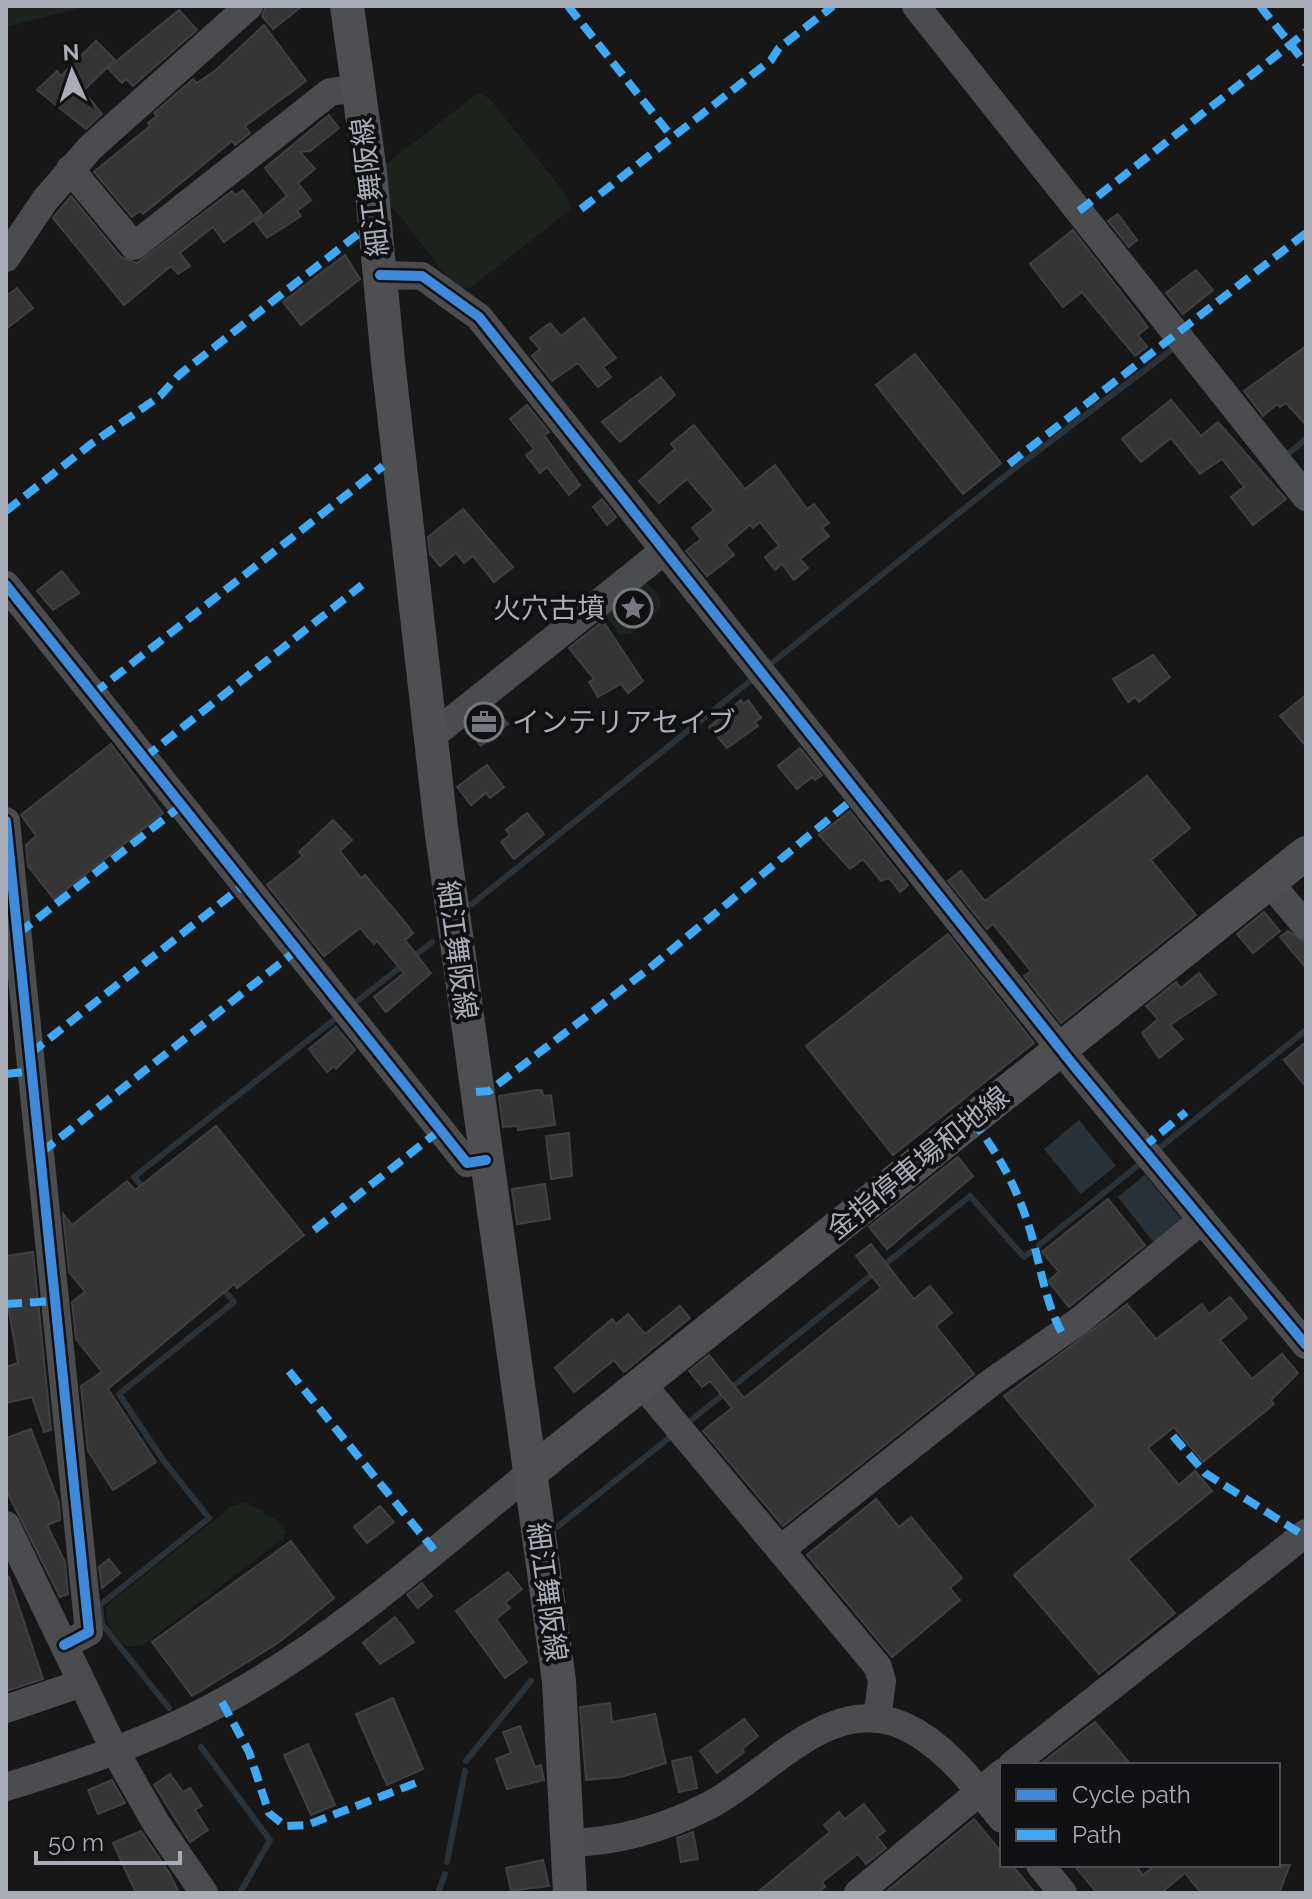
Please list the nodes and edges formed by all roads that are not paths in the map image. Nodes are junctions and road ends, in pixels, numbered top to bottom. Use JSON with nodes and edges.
{"nodes":[{"id":1,"x":249,"y":6,"type":"edge"},
{"id":2,"x":347,"y":6,"type":"edge"},
{"id":3,"x":916,"y":6,"type":"edge"},
{"id":4,"x":358,"y":88,"type":"junction"},
{"id":5,"x":70,"y":169,"type":"junction"},
{"id":6,"x":6,"y":258,"type":"edge"},
{"id":7,"x":380,"y":275,"type":"junction"},
{"id":8,"x":1306,"y":497,"type":"edge"},
{"id":9,"x":665,"y":550,"type":"junction"},
{"id":10,"x":6,"y":585,"type":"edge"},
{"id":11,"x":429,"y":729,"type":"junction"},
{"id":12,"x":6,"y":821,"type":"edge"},
{"id":13,"x":1306,"y":853,"type":"edge"},
{"id":14,"x":1269,"y":882,"type":"junction"},
{"id":15,"x":1306,"y":926,"type":"edge"},
{"id":16,"x":1061,"y":1048,"type":"junction"},
{"id":17,"x":486,"y":1160,"type":"junction"},
{"id":18,"x":1202,"y":1220,"type":"junction"},
{"id":19,"x":1306,"y":1345,"type":"edge"},
{"id":20,"x":642,"y":1384,"type":"junction"},
{"id":21,"x":530,"y":1473,"type":"junction"},
{"id":22,"x":6,"y":1525,"type":"edge"},
{"id":23,"x":1306,"y":1533,"type":"edge"},
{"id":24,"x":780,"y":1550,"type":"junction"},
{"id":25,"x":19,"y":1583,"type":"edge"},
{"id":26,"x":64,"y":1645,"type":"junction"},
{"id":27,"x":82,"y":1683,"type":"junction"},
{"id":28,"x":6,"y":1709,"type":"edge"},
{"id":29,"x":877,"y":1719,"type":"junction"},
{"id":30,"x":115,"y":1751,"type":"junction"},
{"id":31,"x":1015,"y":1763,"type":"edge"},
{"id":32,"x":1000,"y":1775,"type":"edge"},
{"id":33,"x":6,"y":1787,"type":"edge"},
{"id":34,"x":979,"y":1791,"type":"junction"},
{"id":35,"x":1000,"y":1817,"type":"edge"},
{"id":36,"x":568,"y":1843,"type":"junction"},
{"id":37,"x":1042,"y":1867,"type":"edge"},
{"id":38,"x":204,"y":1893,"type":"edge"},
{"id":39,"x":570,"y":1893,"type":"edge"},
{"id":40,"x":858,"y":1893,"type":"edge"},
{"id":41,"x":1063,"y":1893,"type":"edge"}],
"edges":[{"from":1,"to":5,"type":"street"},
{"from":2,"to":4,"type":"main road","name":"細江舞阪線"},
{"from":3,"to":8,"type":"street"},
{"from":4,"to":5,"type":"street"},
{"from":4,"to":7,"type":"main road","name":"細江舞阪線"},
{"from":5,"to":6,"type":"street"},
{"from":7,"to":9,"type":"street"},
{"from":7,"to":11,"type":"main road","name":"細江舞阪線"},
{"from":9,"to":11,"type":"street"},
{"from":9,"to":16,"type":"street"},
{"from":10,"to":17,"type":"street"},
{"from":11,"to":17,"type":"main road","name":"細江舞阪線"},
{"from":12,"to":26,"type":"street"},
{"from":13,"to":14,"type":"main road","name":"金指停車場和地線"},
{"from":14,"to":15,"type":"street"},
{"from":14,"to":16,"type":"main road","name":"金指停車場和地線"},
{"from":16,"to":18,"type":"street"},
{"from":16,"to":20,"type":"main road","name":"金指停車場和地線"},
{"from":17,"to":21,"type":"main road","name":"細江舞阪線"},
{"from":18,"to":19,"type":"street"},
{"from":18,"to":24,"type":"street"},
{"from":20,"to":21,"type":"main road","name":"金指停車場和地線"},
{"from":20,"to":24,"type":"street"},
{"from":21,"to":30,"type":"street"},
{"from":21,"to":36,"type":"main road","name":"細江舞阪線"},
{"from":22,"to":25,"type":"street"},
{"from":23,"to":31,"type":"street"},
{"from":24,"to":29,"type":"street"},
{"from":25,"to":26,"type":"street"},
{"from":26,"to":27,"type":"street"},
{"from":27,"to":28,"type":"street"},
{"from":27,"to":30,"type":"street"},
{"from":29,"to":34,"type":"street"},
{"from":29,"to":36,"type":"street"},
{"from":30,"to":33,"type":"street"},
{"from":30,"to":38,"type":"street"},
{"from":32,"to":34,"type":"street"},
{"from":34,"to":35,"type":"street"},
{"from":34,"to":40,"type":"street"},
{"from":36,"to":39,"type":"main road","name":"細江舞阪線"},
{"from":37,"to":41,"type":"street"}]}
